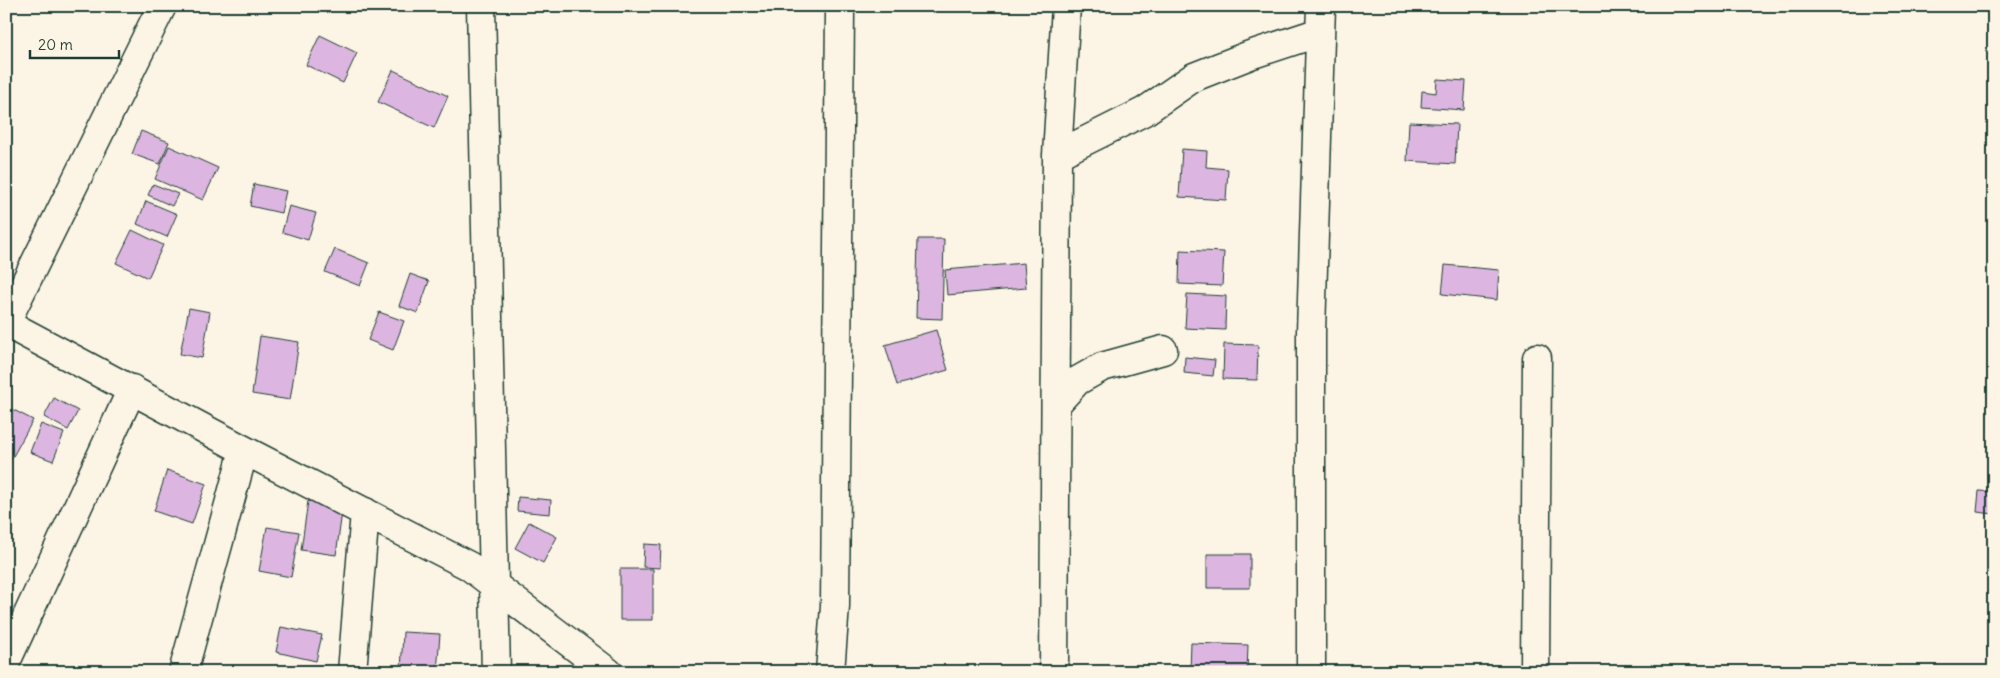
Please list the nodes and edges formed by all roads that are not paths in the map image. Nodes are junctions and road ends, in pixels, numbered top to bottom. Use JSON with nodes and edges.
{"nodes":[{"id":1,"x":162,"y":6,"type":"edge"},
{"id":2,"x":482,"y":6,"type":"edge"},
{"id":3,"x":838,"y":6,"type":"edge"},
{"id":4,"x":1066,"y":6,"type":"edge"},
{"id":5,"x":1321,"y":19,"type":"edge"},
{"id":6,"x":1057,"y":155,"type":"junction"},
{"id":7,"x":6,"y":322,"type":"edge"},
{"id":8,"x":1163,"y":350,"type":"dead end"},
{"id":9,"x":1537,"y":358,"type":"dead end"},
{"id":10,"x":132,"y":389,"type":"junction"},
{"id":11,"x":1056,"y":404,"type":"junction"},
{"id":12,"x":244,"y":450,"type":"junction"},
{"id":13,"x":365,"y":512,"type":"junction"},
{"id":14,"x":493,"y":584,"type":"junction"},
{"id":15,"x":6,"y":662,"type":"edge"},
{"id":16,"x":182,"y":672,"type":"edge"},
{"id":17,"x":352,"y":672,"type":"edge"},
{"id":18,"x":496,"y":672,"type":"edge"},
{"id":19,"x":608,"y":672,"type":"edge"},
{"id":20,"x":830,"y":672,"type":"edge"},
{"id":21,"x":1054,"y":672,"type":"edge"},
{"id":22,"x":1310,"y":672,"type":"edge"},
{"id":23,"x":1535,"y":672,"type":"edge"}],
"edges":[{"from":1,"to":7,"type":"street"},
{"from":2,"to":14,"type":"street"},
{"from":3,"to":20,"type":"street"},
{"from":4,"to":6,"type":"street"},
{"from":5,"to":6,"type":"street"},
{"from":5,"to":22,"type":"street"},
{"from":6,"to":11,"type":"street"},
{"from":7,"to":10,"type":"street"},
{"from":8,"to":11,"type":"street"},
{"from":9,"to":23,"type":"street"},
{"from":10,"to":12,"type":"street"},
{"from":10,"to":15,"type":"street"},
{"from":11,"to":21,"type":"street"},
{"from":12,"to":13,"type":"street"},
{"from":12,"to":16,"type":"street"},
{"from":13,"to":14,"type":"street"},
{"from":13,"to":17,"type":"street"},
{"from":14,"to":18,"type":"street"},
{"from":14,"to":19,"type":"street"}]}
